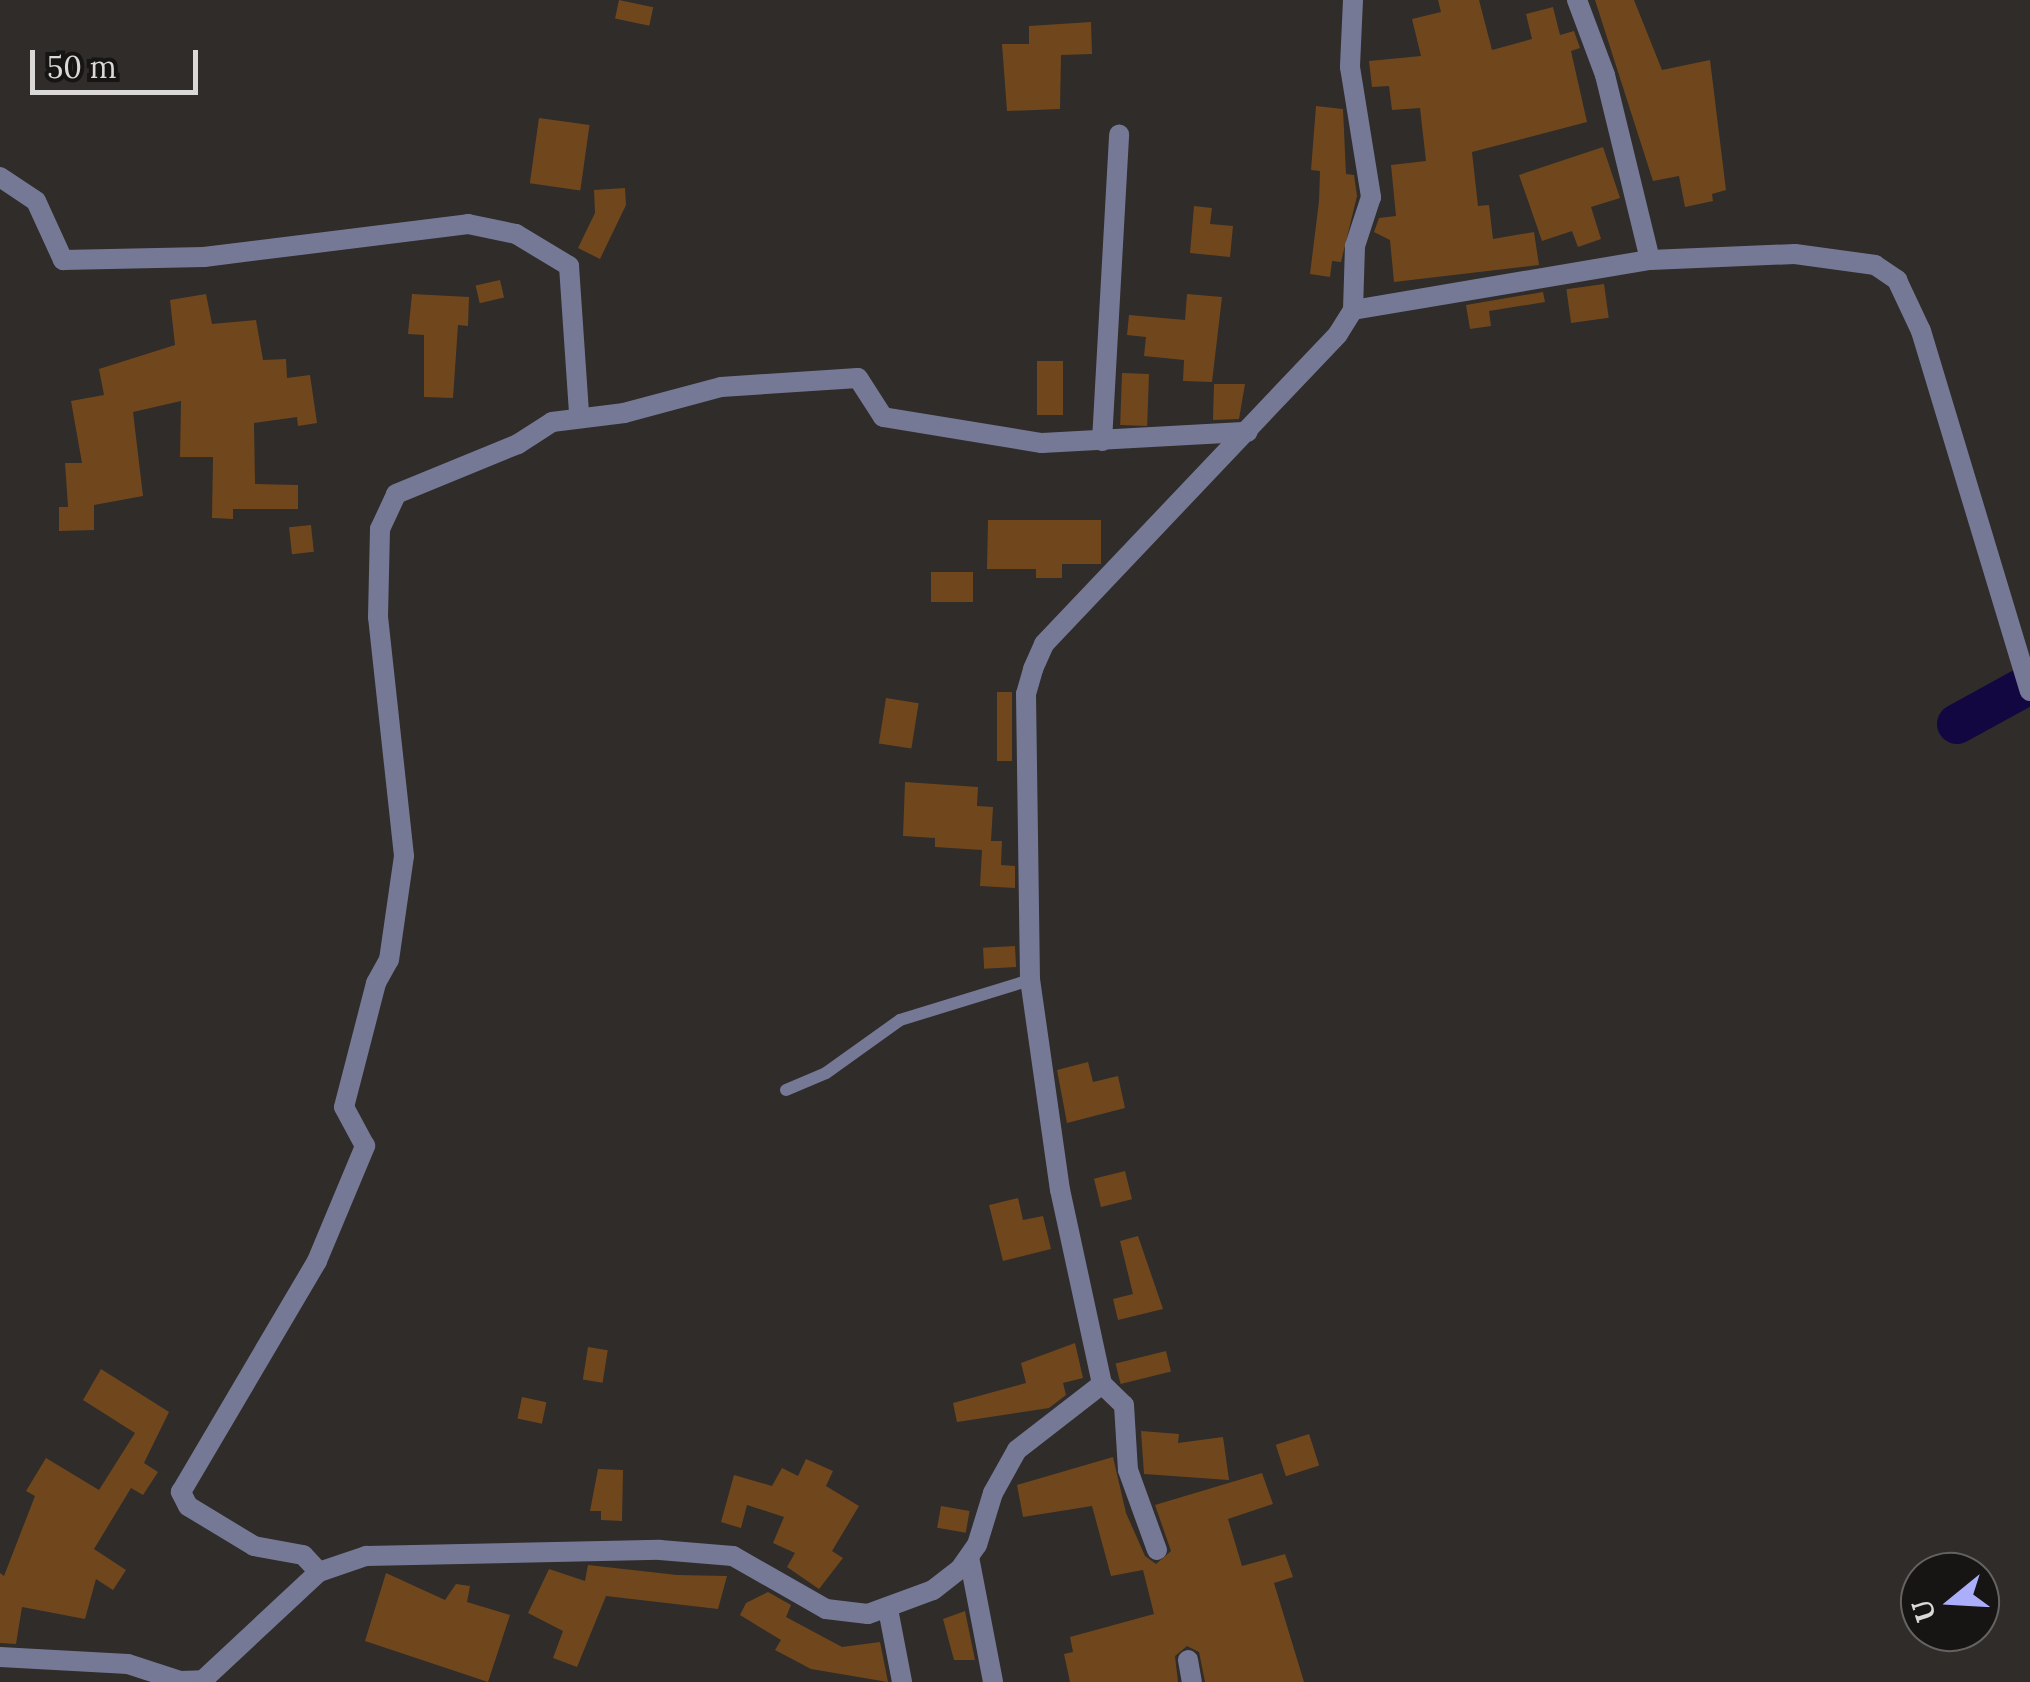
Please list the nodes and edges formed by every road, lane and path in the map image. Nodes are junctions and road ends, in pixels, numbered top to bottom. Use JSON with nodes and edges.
{"nodes":[{"id":1,"x":1353,"y":0,"type":"edge"},
{"id":2,"x":1577,"y":0,"type":"edge"},
{"id":3,"x":1119,"y":134,"type":"dead end"},
{"id":4,"x":0,"y":177,"type":"edge"},
{"id":5,"x":1650,"y":260,"type":"junction"},
{"id":6,"x":1354,"y":310,"type":"junction"},
{"id":7,"x":579,"y":414,"type":"junction"},
{"id":8,"x":1248,"y":432,"type":"junction"},
{"id":9,"x":1102,"y":441,"type":"junction"},
{"id":10,"x":2030,"y":691,"type":"edge"},
{"id":11,"x":1030,"y":980,"type":"junction"},
{"id":12,"x":786,"y":1090,"type":"dead end"},
{"id":13,"x":1102,"y":1384,"type":"junction"},
{"id":14,"x":1158,"y":1550,"type":"dead end"},
{"id":15,"x":969,"y":1557,"type":"junction"},
{"id":16,"x":320,"y":1572,"type":"junction"},
{"id":17,"x":888,"y":1609,"type":"junction"},
{"id":18,"x":0,"y":1657,"type":"edge"},
{"id":19,"x":1188,"y":1660,"type":"dead end"},
{"id":20,"x":902,"y":1682,"type":"edge"},
{"id":21,"x":993,"y":1682,"type":"edge"},
{"id":22,"x":1192,"y":1682,"type":"edge"}],
"edges":[{"from":1,"to":6,"type":"street"},
{"from":2,"to":5,"type":"street"},
{"from":3,"to":9,"type":"street"},
{"from":4,"to":7,"type":"street"},
{"from":5,"to":6,"type":"street"},
{"from":5,"to":10,"type":"street"},
{"from":6,"to":8,"type":"street"},
{"from":7,"to":9,"type":"street"},
{"from":7,"to":16,"type":"street"},
{"from":8,"to":9,"type":"street"},
{"from":8,"to":11,"type":"street"},
{"from":11,"to":12,"type":"lane"},
{"from":11,"to":13,"type":"street"},
{"from":13,"to":14,"type":"street"},
{"from":13,"to":15,"type":"street"},
{"from":15,"to":17,"type":"street"},
{"from":15,"to":21,"type":"street"},
{"from":16,"to":17,"type":"street"},
{"from":16,"to":18,"type":"street"},
{"from":17,"to":20,"type":"street"},
{"from":19,"to":22,"type":"street"}]}
